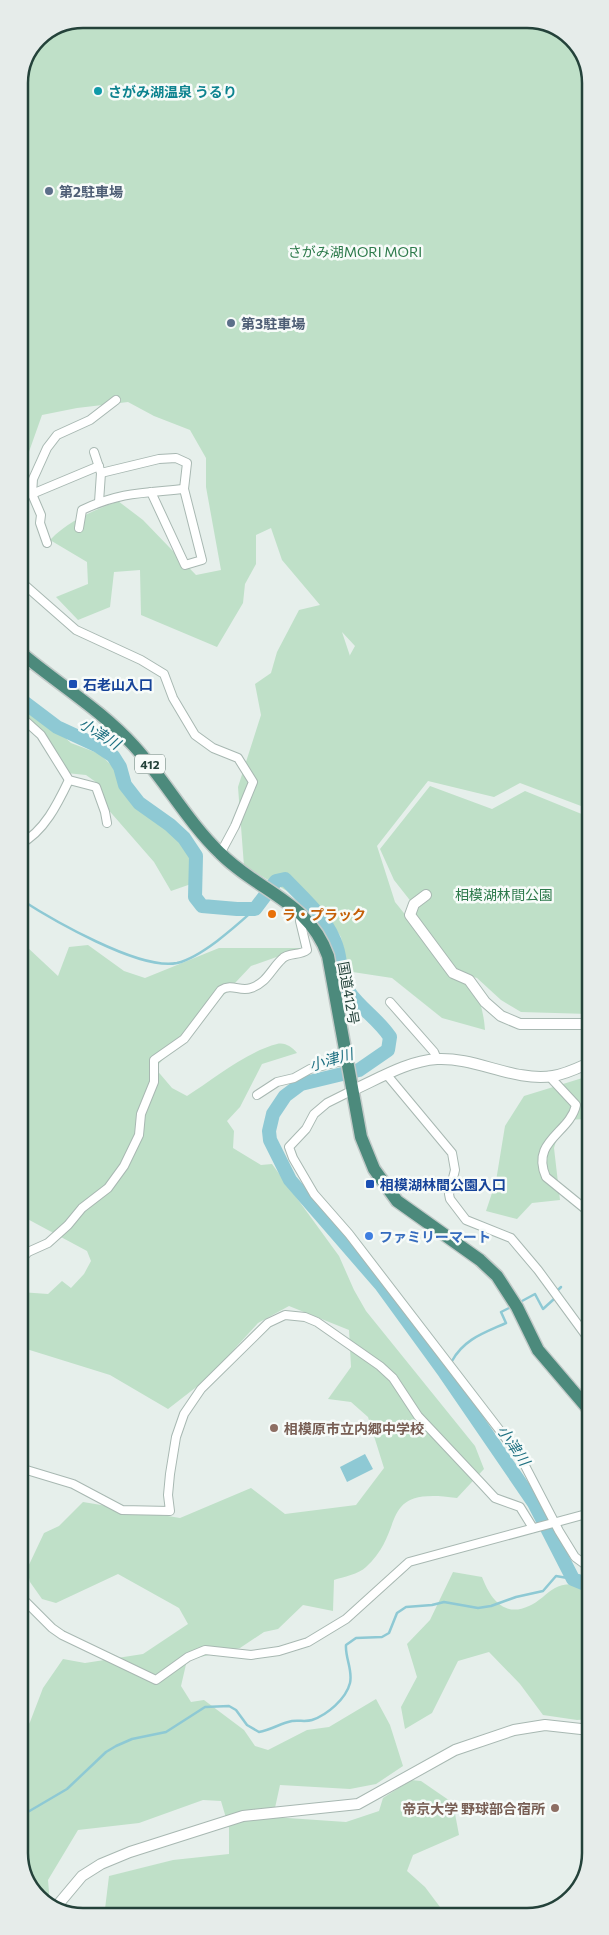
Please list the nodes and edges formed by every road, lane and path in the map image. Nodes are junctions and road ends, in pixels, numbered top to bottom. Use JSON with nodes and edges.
{"nodes":[{"id":1,"x":116,"y":400,"type":"dead end"},
{"id":2,"x":94,"y":452,"type":"dead end"},
{"id":3,"x":100,"y":470,"type":"junction"},
{"id":4,"x":184,"y":489,"type":"junction"},
{"id":5,"x":151,"y":492,"type":"junction"},
{"id":6,"x":27,"y":493,"type":"edge"},
{"id":7,"x":32,"y":494,"type":"junction"},
{"id":8,"x":99,"y":502,"type":"junction"},
{"id":9,"x":78,"y":528,"type":"dead end"},
{"id":10,"x":47,"y":542,"type":"dead end"},
{"id":11,"x":27,"y":587,"type":"edge"},
{"id":12,"x":27,"y":658,"type":"edge"},
{"id":13,"x":27,"y":722,"type":"edge"},
{"id":14,"x":68,"y":780,"type":"junction"},
{"id":15,"x":107,"y":823,"type":"dead end"},
{"id":16,"x":27,"y":839,"type":"edge"},
{"id":17,"x":220,"y":854,"type":"junction"},
{"id":18,"x":426,"y":895,"type":"dead end"},
{"id":19,"x":301,"y":913,"type":"junction"},
{"id":20,"x":390,"y":1002,"type":"dead end"},
{"id":21,"x":582,"y":1024,"type":"edge"},
{"id":22,"x":437,"y":1059,"type":"junction"},
{"id":23,"x":582,"y":1065,"type":"edge"},
{"id":24,"x":347,"y":1068,"type":"junction"},
{"id":25,"x":387,"y":1075,"type":"junction"},
{"id":26,"x":549,"y":1076,"type":"junction"},
{"id":27,"x":351,"y":1091,"type":"junction"},
{"id":28,"x":257,"y":1094,"type":"dead end"},
{"id":29,"x":582,"y":1206,"type":"edge"},
{"id":30,"x":27,"y":1253,"type":"edge"},
{"id":31,"x":582,"y":1330,"type":"edge"},
{"id":32,"x":582,"y":1401,"type":"edge"},
{"id":33,"x":27,"y":1470,"type":"edge"},
{"id":34,"x":582,"y":1515,"type":"edge"},
{"id":35,"x":555,"y":1523,"type":"junction"},
{"id":36,"x":533,"y":1528,"type":"junction"},
{"id":37,"x":582,"y":1562,"type":"edge"},
{"id":38,"x":27,"y":1603,"type":"edge"},
{"id":39,"x":582,"y":1729,"type":"edge"},
{"id":40,"x":60,"y":1902,"type":"edge"}],
"edges":[{"from":1,"to":7,"type":"street"},
{"from":2,"to":3,"type":"street"},
{"from":3,"to":4,"type":"street"},
{"from":3,"to":7,"type":"street"},
{"from":3,"to":8,"type":"street"},
{"from":4,"to":5,"type":"street"},
{"from":4,"to":5,"type":"street"},
{"from":5,"to":8,"type":"street"},
{"from":6,"to":7,"type":"street"},
{"from":7,"to":10,"type":"street"},
{"from":8,"to":9,"type":"street"},
{"from":11,"to":17,"type":"street"},
{"from":12,"to":17,"type":"highway","name":"国道412号","number":"412"},
{"from":13,"to":14,"type":"street"},
{"from":14,"to":15,"type":"street"},
{"from":14,"to":16,"type":"street"},
{"from":17,"to":19,"type":"highway","name":"国道412号","number":"412"},
{"from":18,"to":21,"type":"street"},
{"from":19,"to":24,"type":"highway","name":"国道412号","number":"412"},
{"from":19,"to":30,"type":"street"},
{"from":20,"to":22,"type":"street"},
{"from":22,"to":25,"type":"street"},
{"from":22,"to":26,"type":"street"},
{"from":23,"to":26,"type":"street"},
{"from":24,"to":27,"type":"highway","name":"国道412号","number":"412"},
{"from":24,"to":28,"type":"street"},
{"from":25,"to":27,"type":"street"},
{"from":25,"to":31,"type":"street"},
{"from":26,"to":29,"type":"street"},
{"from":27,"to":32,"type":"highway","name":"国道412号","number":"412"},
{"from":27,"to":35,"type":"street"},
{"from":33,"to":36,"type":"street"},
{"from":34,"to":35,"type":"street"},
{"from":35,"to":36,"type":"street"},
{"from":35,"to":37,"type":"street"},
{"from":36,"to":38,"type":"street"},
{"from":39,"to":40,"type":"street"}]}
